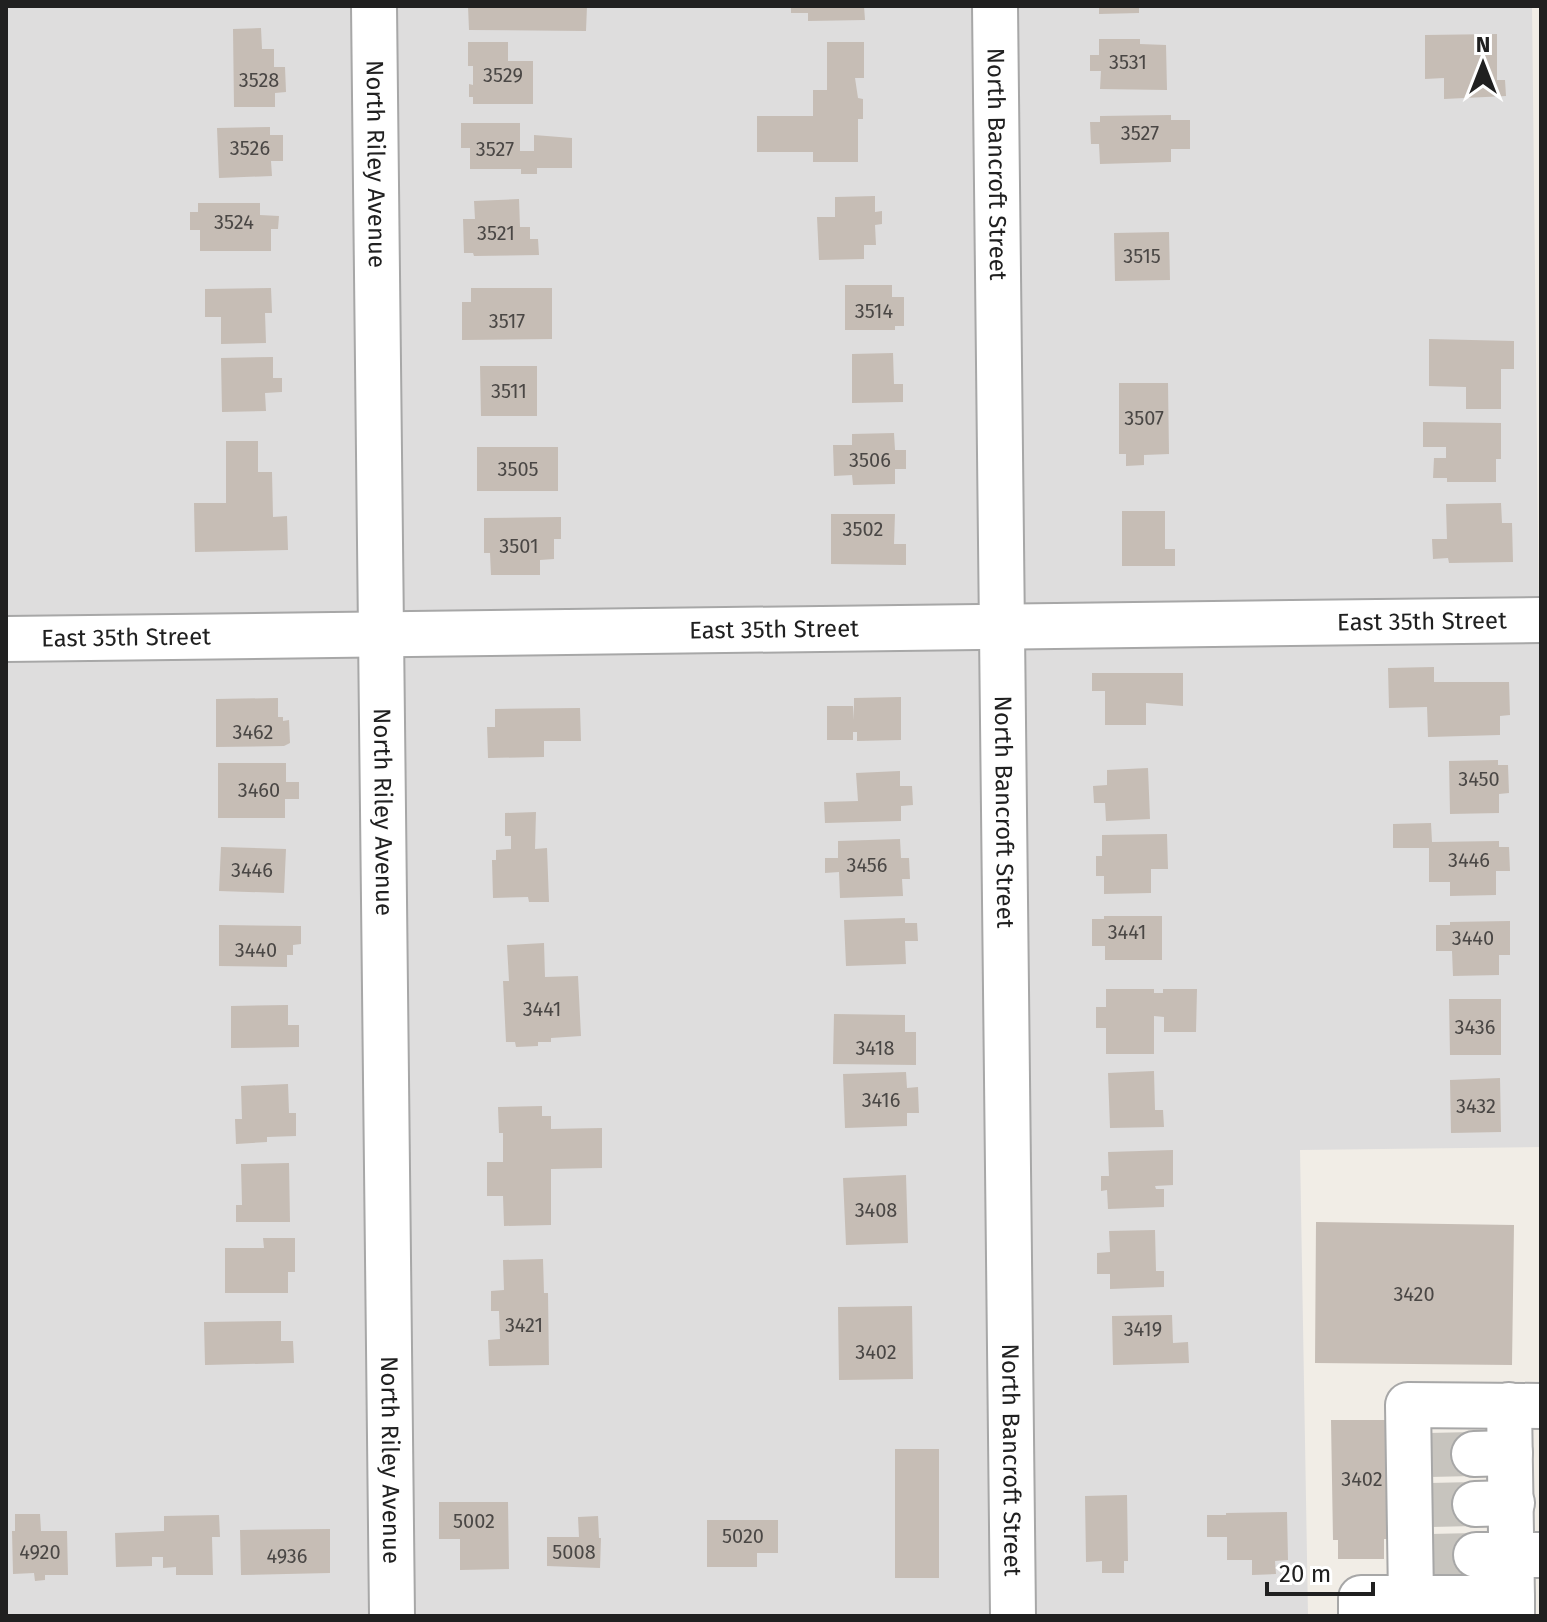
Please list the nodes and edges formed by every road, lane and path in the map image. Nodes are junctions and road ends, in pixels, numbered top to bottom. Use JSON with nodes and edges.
{"nodes":[{"id":1,"x":374,"y":6,"type":"edge"},
{"id":2,"x":995,"y":6,"type":"edge"},
{"id":3,"x":1541,"y":620,"type":"edge"},
{"id":4,"x":1003,"y":627,"type":"junction"},
{"id":5,"x":381,"y":634,"type":"junction"},
{"id":6,"x":6,"y":639,"type":"edge"},
{"id":7,"x":1525,"y":1406,"type":"edge"},
{"id":8,"x":1510,"y":1555,"type":"edge"},
{"id":9,"x":1417,"y":1570,"type":"junction"},
{"id":10,"x":1512,"y":1607,"type":"edge"},
{"id":11,"x":392,"y":1616,"type":"edge"},
{"id":12,"x":1013,"y":1616,"type":"edge"},
{"id":13,"x":1361,"y":1616,"type":"edge"}],
"edges":[{"from":1,"to":5,"type":"street","name":"North Riley Avenue"},
{"from":2,"to":4,"type":"street","name":"North Bancroft Street"},
{"from":3,"to":4,"type":"street","name":"East 35th Street"},
{"from":4,"to":5,"type":"street","name":"East 35th Street"},
{"from":4,"to":12,"type":"street","name":"North Bancroft Street"},
{"from":5,"to":6,"type":"street","name":"East 35th Street"},
{"from":5,"to":11,"type":"street","name":"North Riley Avenue"},
{"from":7,"to":8,"type":"street"},
{"from":7,"to":9,"type":"street"},
{"from":8,"to":10,"type":"street"},
{"from":9,"to":10,"type":"street"},
{"from":9,"to":13,"type":"street"}]}
